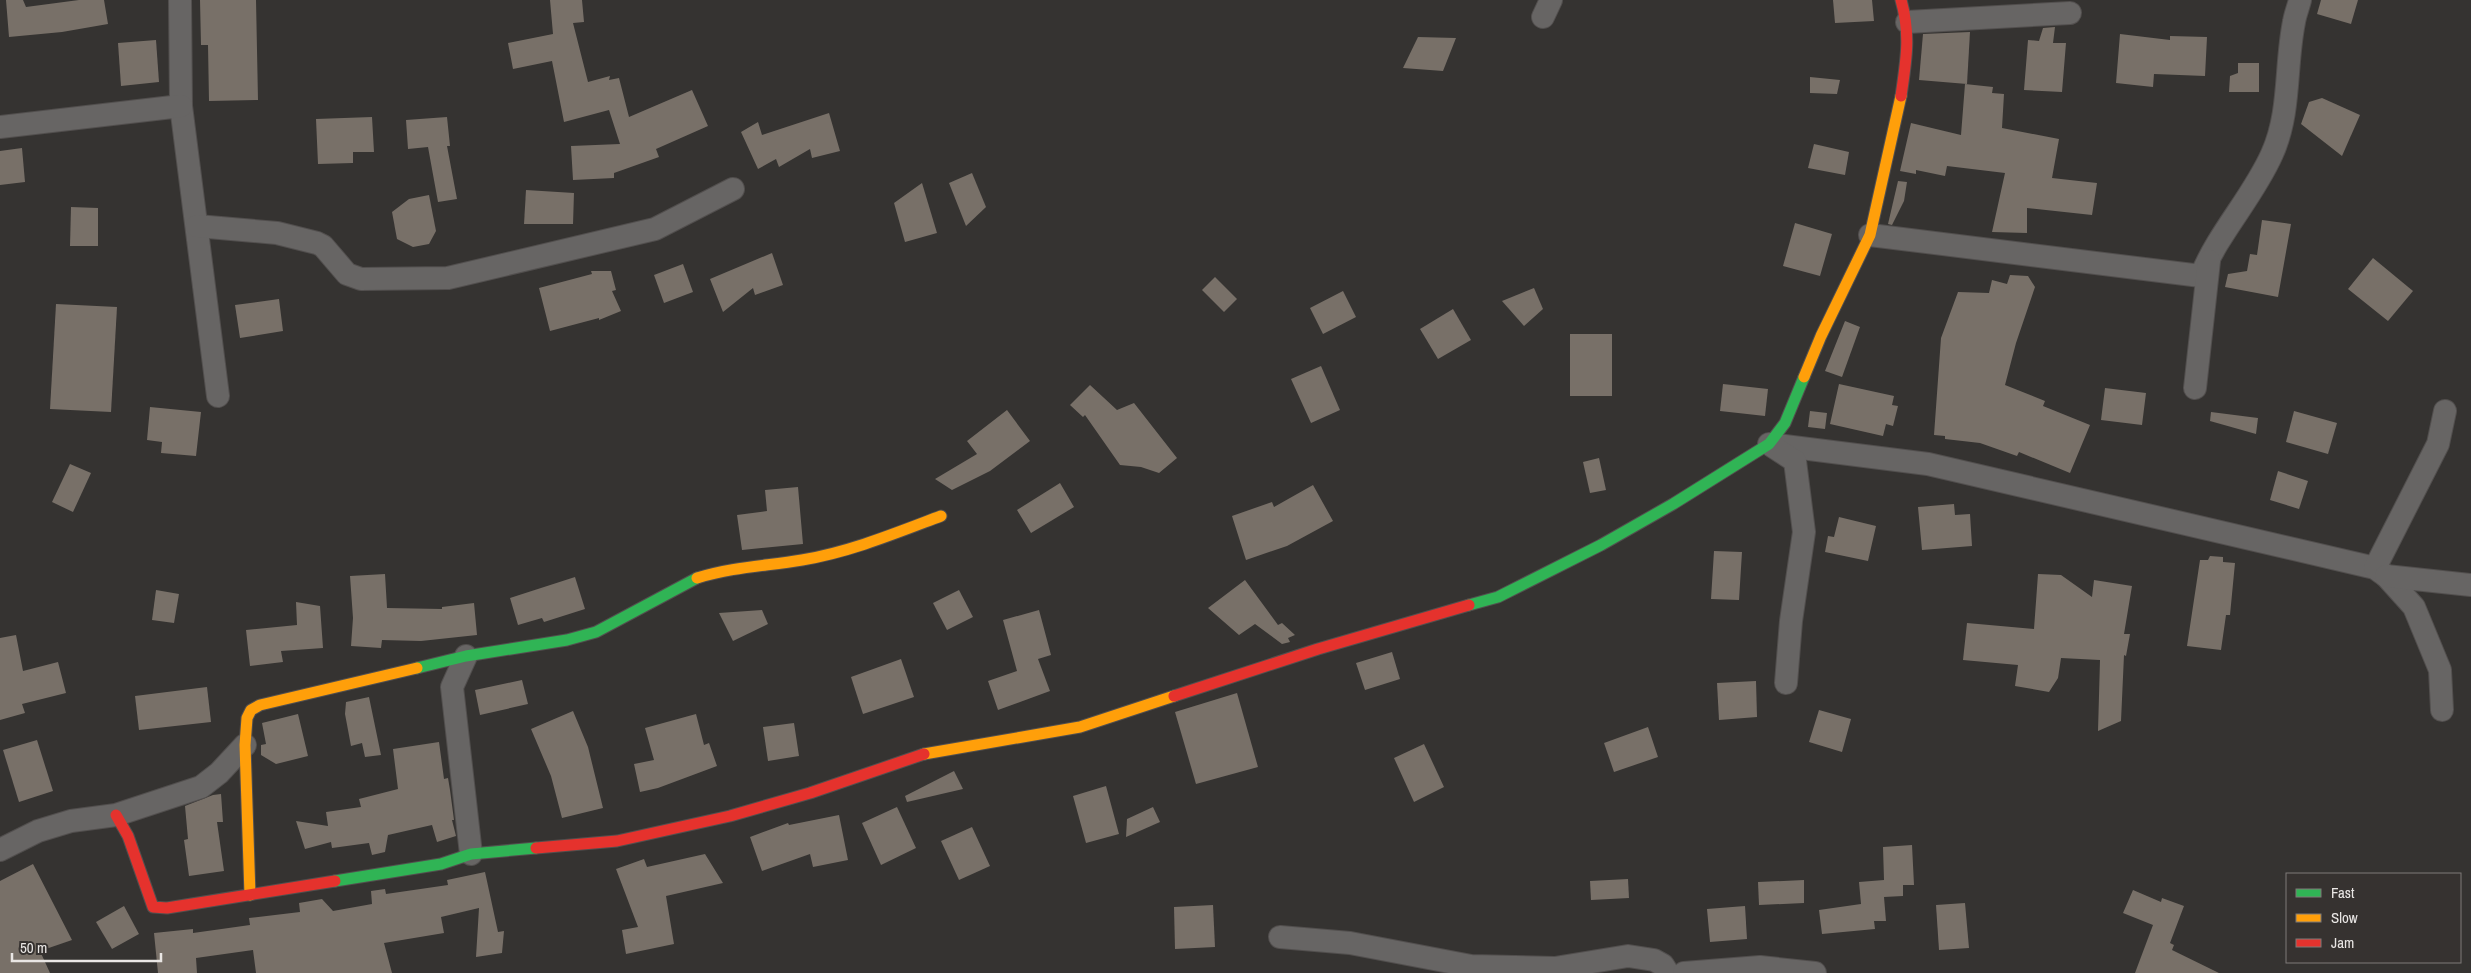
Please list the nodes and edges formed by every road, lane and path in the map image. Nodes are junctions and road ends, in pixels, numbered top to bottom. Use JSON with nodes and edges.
{"nodes":[{"id":1,"x":180,"y":0,"type":"edge"},
{"id":2,"x":1902,"y":0,"type":"edge"},
{"id":3,"x":2300,"y":0,"type":"edge"},
{"id":4,"x":2070,"y":14,"type":"dead end"},
{"id":5,"x":1908,"y":22,"type":"junction"},
{"id":6,"x":181,"y":106,"type":"junction"},
{"id":7,"x":0,"y":127,"type":"edge"},
{"id":8,"x":733,"y":189,"type":"dead end"},
{"id":9,"x":197,"y":226,"type":"junction"},
{"id":10,"x":1870,"y":235,"type":"junction"},
{"id":11,"x":2209,"y":255,"type":"junction"},
{"id":12,"x":2195,"y":388,"type":"dead end"},
{"id":13,"x":218,"y":396,"type":"dead end"},
{"id":14,"x":2446,"y":411,"type":"dead end"},
{"id":15,"x":1769,"y":444,"type":"junction"},
{"id":16,"x":940,"y":516,"type":"dead end"},
{"id":17,"x":2380,"y":572,"type":"junction"},
{"id":18,"x":2471,"y":585,"type":"edge"},
{"id":19,"x":466,"y":656,"type":"junction"},
{"id":20,"x":1786,"y":683,"type":"dead end"},
{"id":21,"x":2442,"y":710,"type":"dead end"},
{"id":22,"x":245,"y":745,"type":"junction"},
{"id":23,"x":116,"y":815,"type":"junction"},
{"id":24,"x":0,"y":850,"type":"edge"},
{"id":25,"x":471,"y":854,"type":"junction"},
{"id":26,"x":250,"y":895,"type":"junction"},
{"id":27,"x":1280,"y":938,"type":"dead end"},
{"id":28,"x":1668,"y":973,"type":"edge"},
{"id":29,"x":1684,"y":973,"type":"edge"},
{"id":30,"x":1816,"y":973,"type":"edge"}],
"edges":[{"from":1,"to":6,"type":"street"},
{"from":2,"to":5,"type":"street"},
{"from":3,"to":11,"type":"street"},
{"from":4,"to":5,"type":"street"},
{"from":5,"to":10,"type":"street"},
{"from":6,"to":7,"type":"street"},
{"from":6,"to":9,"type":"street"},
{"from":8,"to":9,"type":"street"},
{"from":9,"to":13,"type":"street"},
{"from":10,"to":11,"type":"street"},
{"from":10,"to":15,"type":"street"},
{"from":11,"to":12,"type":"street"},
{"from":14,"to":17,"type":"street"},
{"from":15,"to":17,"type":"street"},
{"from":15,"to":20,"type":"street"},
{"from":15,"to":25,"type":"street"},
{"from":16,"to":19,"type":"street"},
{"from":17,"to":18,"type":"street"},
{"from":17,"to":21,"type":"street"},
{"from":19,"to":22,"type":"street"},
{"from":19,"to":25,"type":"street"},
{"from":22,"to":23,"type":"street"},
{"from":22,"to":26,"type":"street"},
{"from":23,"to":24,"type":"street"},
{"from":23,"to":26,"type":"street"},
{"from":25,"to":26,"type":"street"},
{"from":27,"to":28,"type":"street"},
{"from":29,"to":30,"type":"street"}]}
